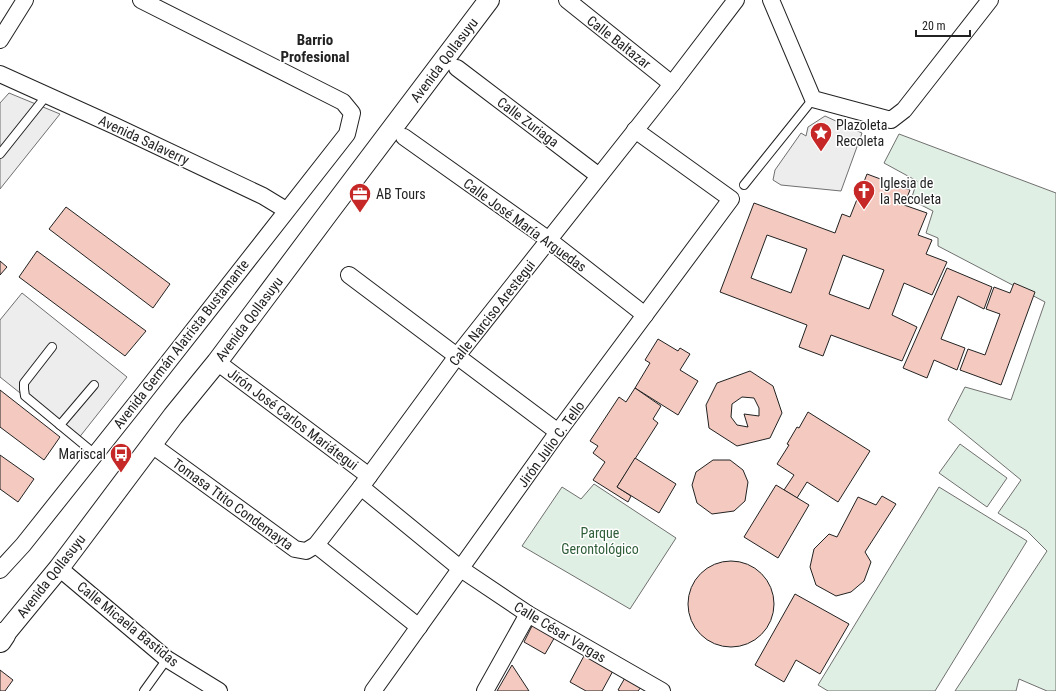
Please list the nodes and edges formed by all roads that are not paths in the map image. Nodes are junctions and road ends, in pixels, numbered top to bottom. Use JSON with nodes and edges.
{"nodes":[{"id":1,"x":25,"y":0,"type":"edge"},
{"id":2,"x":141,"y":0,"type":"edge"},
{"id":3,"x":489,"y":0,"type":"edge"},
{"id":4,"x":566,"y":0,"type":"edge"},
{"id":5,"x":736,"y":0,"type":"edge"},
{"id":6,"x":771,"y":0,"type":"edge"},
{"id":7,"x":990,"y":0,"type":"edge"},
{"id":8,"x":0,"y":40,"type":"edge"},
{"id":9,"x":457,"y":68,"type":"dead end"},
{"id":10,"x":0,"y":74,"type":"edge"},
{"id":11,"x":672,"y":84,"type":"junction"},
{"id":12,"x":47,"y":95,"type":"junction"},
{"id":13,"x":813,"y":99,"type":"junction"},
{"id":14,"x":635,"y":130,"type":"junction"},
{"id":15,"x":404,"y":137,"type":"dead end"},
{"id":16,"x":0,"y":154,"type":"edge"},
{"id":17,"x":599,"y":176,"type":"junction"},
{"id":18,"x":744,"y":185,"type":"dead end"},
{"id":19,"x":286,"y":210,"type":"junction"},
{"id":20,"x":549,"y":240,"type":"junction"},
{"id":21,"x":349,"y":275,"type":"dead end"},
{"id":22,"x":645,"y":315,"type":"junction"},
{"id":23,"x":52,"y":347,"type":"dead end"},
{"id":24,"x":457,"y":356,"type":"junction"},
{"id":25,"x":217,"y":362,"type":"junction"},
{"id":26,"x":94,"y":385,"type":"dead end"},
{"id":27,"x":60,"y":425,"type":"junction"},
{"id":28,"x":558,"y":432,"type":"junction"},
{"id":29,"x":152,"y":445,"type":"junction"},
{"id":30,"x":95,"y":454,"type":"junction"},
{"id":31,"x":365,"y":482,"type":"junction"},
{"id":32,"x":316,"y":545,"type":"junction"},
{"id":33,"x":59,"y":568,"type":"junction"},
{"id":34,"x":461,"y":569,"type":"junction"},
{"id":35,"x":0,"y":570,"type":"edge"},
{"id":36,"x":528,"y":614,"type":"junction"},
{"id":37,"x":419,"y":627,"type":"junction"},
{"id":38,"x":1,"y":637,"type":"edge"},
{"id":39,"x":167,"y":659,"type":"junction"},
{"id":40,"x":144,"y":691,"type":"edge"},
{"id":41,"x":219,"y":691,"type":"edge"},
{"id":42,"x":373,"y":691,"type":"edge"},
{"id":43,"x":485,"y":691,"type":"edge"},
{"id":44,"x":662,"y":691,"type":"edge"}],
"edges":[{"from":1,"to":8,"type":"street"},
{"from":2,"to":19,"type":"street","name":"Avenida Germán Alatrista Bustamante"},
{"from":3,"to":25,"type":"street","name":"Avenida Qollasuyu"},
{"from":4,"to":11,"type":"street","name":"Calle Baltazar"},
{"from":5,"to":11,"type":"street","name":"Calle Narciso Arestegui"},
{"from":6,"to":13,"type":"street"},
{"from":7,"to":13,"type":"street"},
{"from":9,"to":17,"type":"street","name":"Calle Zuriaga"},
{"from":10,"to":12,"type":"street","name":"Avenida Salaverry"},
{"from":11,"to":14,"type":"street","name":"Calle Narciso Arestegui"},
{"from":12,"to":16,"type":"lane"},
{"from":12,"to":19,"type":"street","name":"Avenida Salaverry"},
{"from":13,"to":18,"type":"lane"},
{"from":14,"to":17,"type":"street","name":"Calle Narciso Arestegui"},
{"from":14,"to":22,"type":"street","name":"Jirón Julio C. Tello"},
{"from":15,"to":20,"type":"street","name":"Calle José María Arguedas"},
{"from":17,"to":20,"type":"street","name":"Calle Narciso Arestegui"},
{"from":19,"to":30,"type":"street","name":"Avenida Germán Alatrista Bustamante"},
{"from":20,"to":22,"type":"street","name":"Calle José María Arguedas"},
{"from":20,"to":24,"type":"street","name":"Calle Narciso Arestegui"},
{"from":21,"to":24,"type":"street"},
{"from":22,"to":28,"type":"street","name":"Jirón Julio C. Tello"},
{"from":23,"to":27,"type":"lane"},
{"from":24,"to":28,"type":"street"},
{"from":24,"to":31,"type":"street","name":"Calle Narciso Arestegui"},
{"from":25,"to":29,"type":"street","name":"Avenida Qollasuyu"},
{"from":25,"to":31,"type":"street","name":"Jirón José Carlos Mariátegui"},
{"from":26,"to":27,"type":"lane"},
{"from":27,"to":30,"type":"lane"},
{"from":28,"to":34,"type":"street","name":"Jirón Julio C. Tello"},
{"from":29,"to":32,"type":"street","name":"Tomasa Ttito Condemayta"},
{"from":29,"to":33,"type":"street","name":"Avenida Qollasuyu"},
{"from":30,"to":35,"type":"street","name":"Avenida Germán Alatrista Bustamante"},
{"from":31,"to":32,"type":"street","name":"Calle Narciso Arestegui"},
{"from":31,"to":34,"type":"street","name":"Jirón José Carlos Mariátegui"},
{"from":32,"to":37,"type":"street"},
{"from":33,"to":38,"type":"street","name":"Avenida Qollasuyu"},
{"from":33,"to":39,"type":"street","name":"Calle Micaela Bastidas"},
{"from":34,"to":36,"type":"street","name":"Calle César Vargas"},
{"from":34,"to":37,"type":"street","name":"Jirón Julio C. Tello"},
{"from":36,"to":43,"type":"street"},
{"from":36,"to":44,"type":"street","name":"Calle César Vargas"},
{"from":37,"to":42,"type":"street","name":"Jirón Julio C. Tello"},
{"from":39,"to":40,"type":"lane"},
{"from":39,"to":41,"type":"street","name":"Calle Micaela Bastidas"}]}
